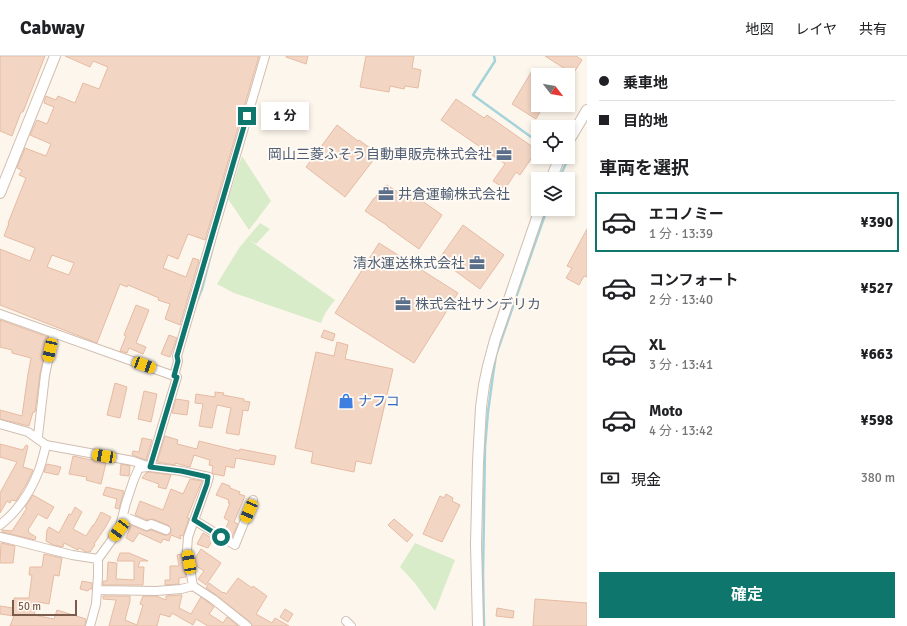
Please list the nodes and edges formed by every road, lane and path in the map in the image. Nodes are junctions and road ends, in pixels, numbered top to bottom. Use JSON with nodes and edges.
{"nodes":[{"id":1,"x":54,"y":56,"type":"edge"},
{"id":2,"x":265,"y":56,"type":"edge"},
{"id":3,"x":587,"y":110,"type":"edge"},
{"id":4,"x":575,"y":130,"type":"edge"},
{"id":5,"x":0,"y":193,"type":"edge"},
{"id":6,"x":538,"y":216,"type":"edge"},
{"id":7,"x":0,"y":314,"type":"edge"},
{"id":8,"x":54,"y":335,"type":"junction"},
{"id":9,"x":174,"y":376,"type":"junction"},
{"id":10,"x":0,"y":424,"type":"edge"},
{"id":11,"x":36,"y":438,"type":"junction"},
{"id":12,"x":46,"y":445,"type":"junction"},
{"id":13,"x":150,"y":467,"type":"junction"},
{"id":14,"x":254,"y":500,"type":"dead end"},
{"id":15,"x":123,"y":516,"type":"junction"},
{"id":16,"x":194,"y":520,"type":"junction"},
{"id":17,"x":0,"y":525,"type":"edge"},
{"id":18,"x":166,"y":530,"type":"dead end"},
{"id":19,"x":0,"y":538,"type":"edge"},
{"id":20,"x":98,"y":559,"type":"junction"},
{"id":21,"x":193,"y":586,"type":"junction"},
{"id":22,"x":97,"y":590,"type":"junction"},
{"id":23,"x":90,"y":626,"type":"edge"},
{"id":24,"x":248,"y":626,"type":"edge"},
{"id":25,"x":478,"y":626,"type":"edge"}],
"edges":[{"from":1,"to":5,"type":"street"},
{"from":2,"to":9,"type":"street"},
{"from":3,"to":4,"type":"street"},
{"from":6,"to":25,"type":"street"},
{"from":7,"to":8,"type":"street"},
{"from":8,"to":9,"type":"street"},
{"from":8,"to":11,"type":"street"},
{"from":9,"to":13,"type":"street"},
{"from":10,"to":11,"type":"street"},
{"from":11,"to":12,"type":"street"},
{"from":12,"to":13,"type":"street"},
{"from":12,"to":17,"type":"street"},
{"from":13,"to":15,"type":"street"},
{"from":13,"to":16,"type":"street"},
{"from":14,"to":16,"type":"street"},
{"from":15,"to":18,"type":"street"},
{"from":15,"to":20,"type":"street"},
{"from":16,"to":21,"type":"street"},
{"from":19,"to":20,"type":"street"},
{"from":20,"to":22,"type":"street"},
{"from":21,"to":22,"type":"street"},
{"from":21,"to":24,"type":"street"},
{"from":22,"to":23,"type":"street"}]}
